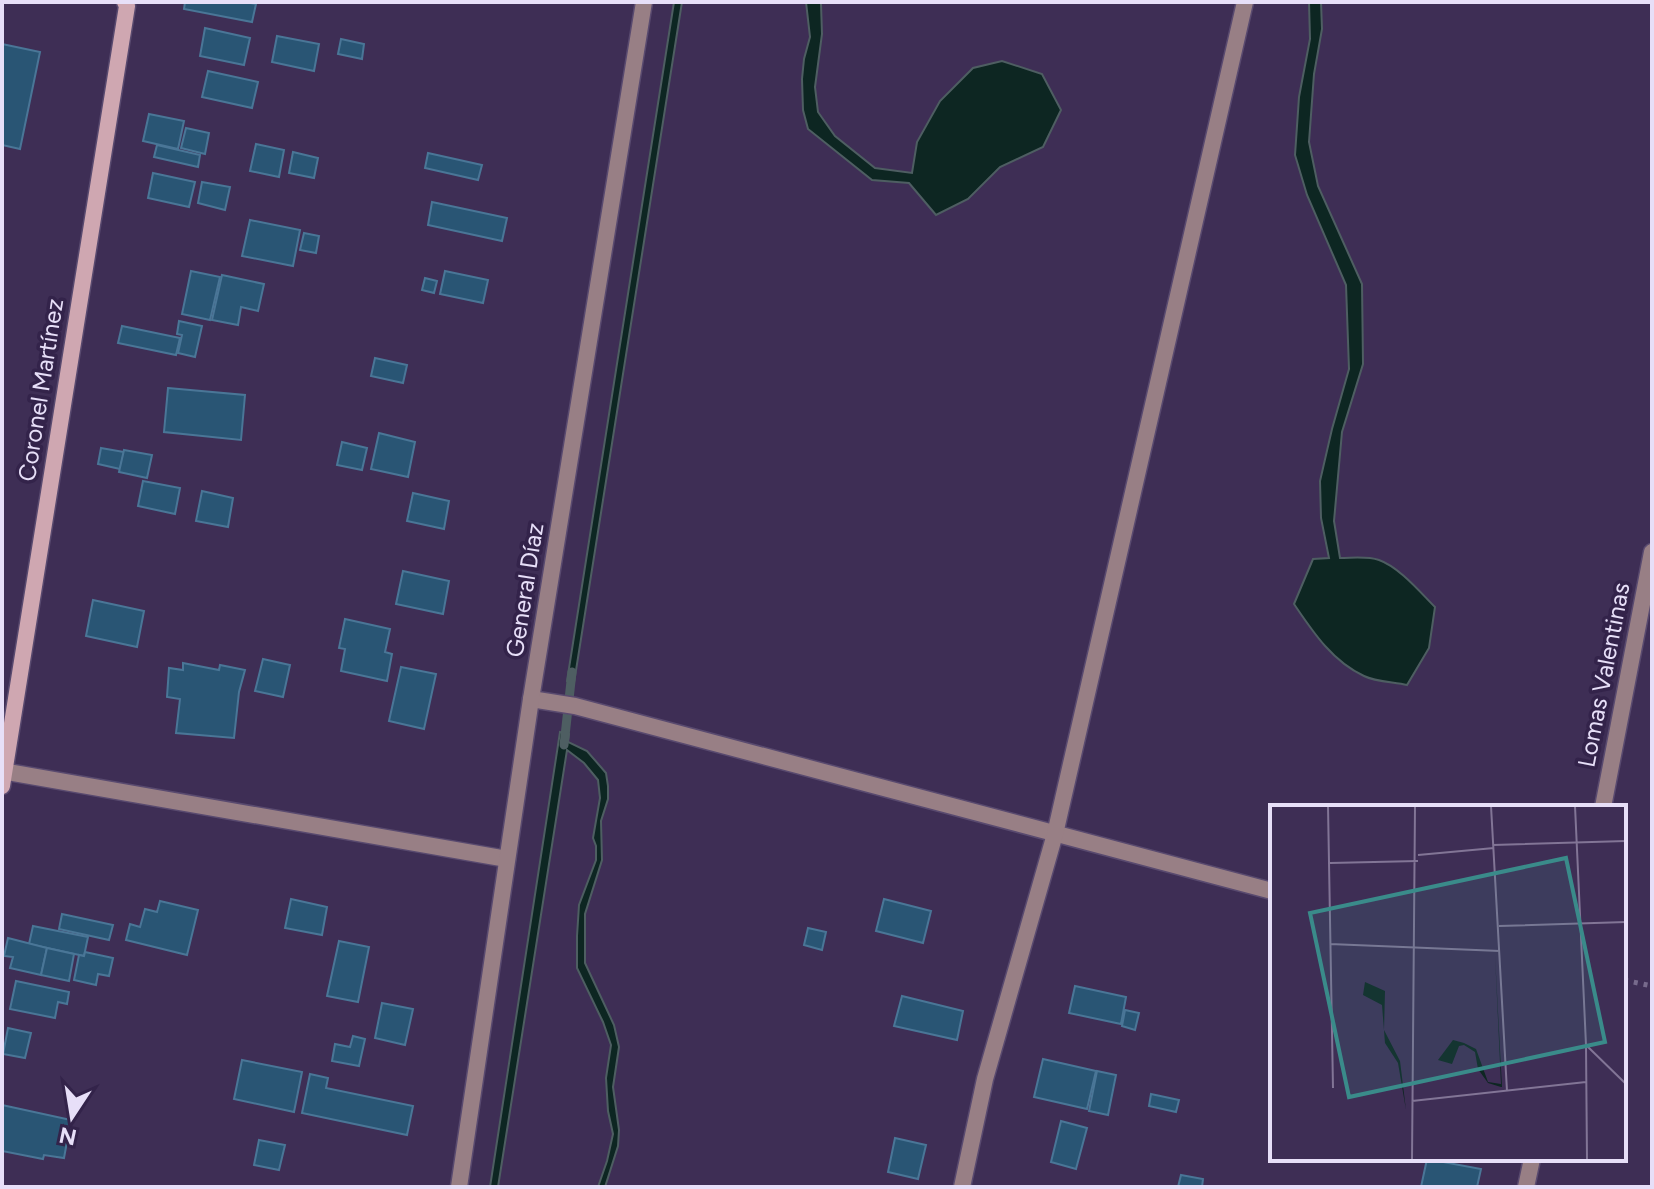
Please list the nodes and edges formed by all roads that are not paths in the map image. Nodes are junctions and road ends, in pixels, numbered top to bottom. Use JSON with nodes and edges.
{"nodes":[{"id":1,"x":644,"y":2,"type":"edge"},
{"id":2,"x":1245,"y":2,"type":"edge"},
{"id":3,"x":126,"y":3,"type":"edge"},
{"id":4,"x":1652,"y":552,"type":"edge"},
{"id":5,"x":531,"y":699,"type":"junction"},
{"id":6,"x":3,"y":776,"type":"edge"},
{"id":7,"x":1603,"y":805,"type":"edge"},
{"id":8,"x":1055,"y":834,"type":"junction"},
{"id":9,"x":507,"y":859,"type":"junction"},
{"id":10,"x":1270,"y":890,"type":"edge"},
{"id":11,"x":1532,"y":1161,"type":"edge"},
{"id":12,"x":459,"y":1187,"type":"edge"},
{"id":13,"x":962,"y":1187,"type":"edge"},
{"id":14,"x":1526,"y":1187,"type":"edge"}],
"edges":[{"from":1,"to":5,"type":"street","name":"General Díaz"},
{"from":2,"to":8,"type":"street"},
{"from":3,"to":6,"type":"street","name":"Coronel Martínez"},
{"from":4,"to":7,"type":"street","name":"Lomas Valentinas"},
{"from":5,"to":8,"type":"street"},
{"from":5,"to":9,"type":"street","name":"General Díaz"},
{"from":6,"to":9,"type":"street"},
{"from":8,"to":10,"type":"street"},
{"from":8,"to":13,"type":"street"},
{"from":9,"to":12,"type":"street","name":"General Díaz"},
{"from":11,"to":14,"type":"street"}]}
